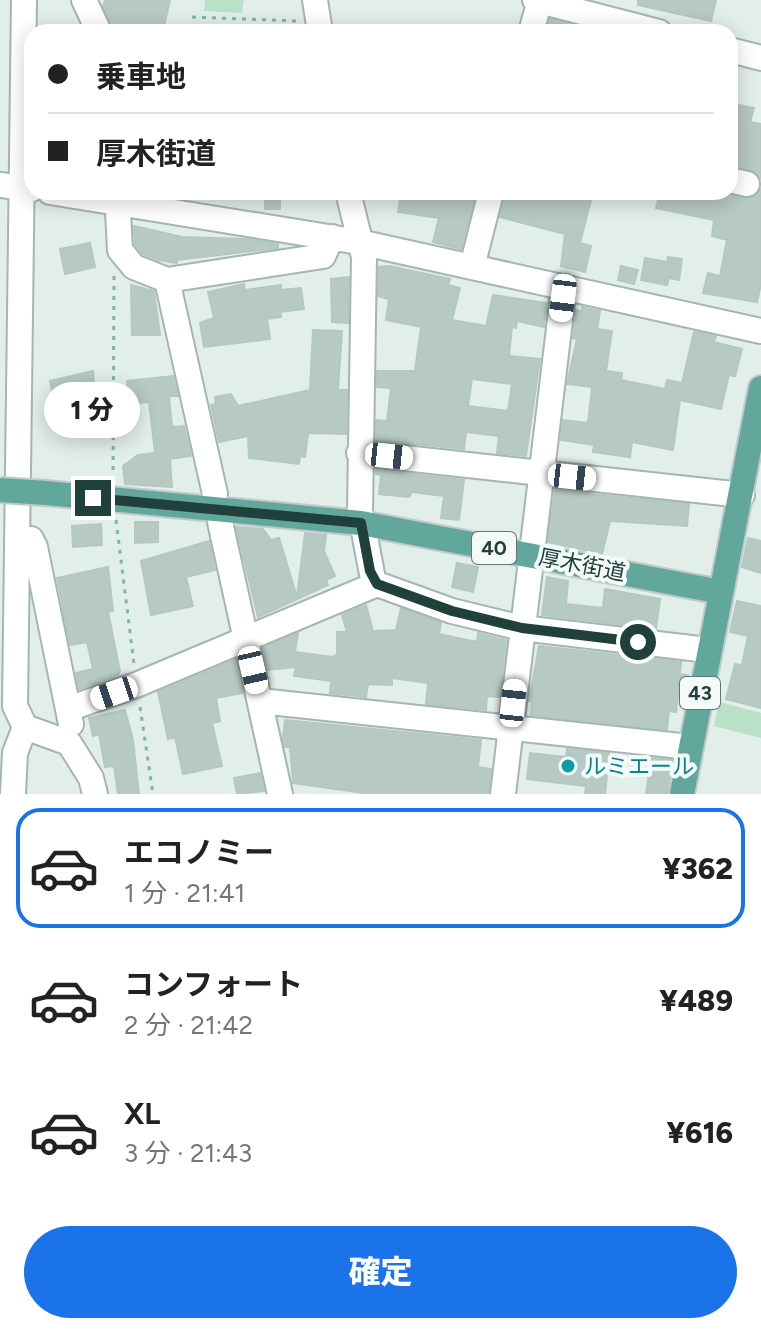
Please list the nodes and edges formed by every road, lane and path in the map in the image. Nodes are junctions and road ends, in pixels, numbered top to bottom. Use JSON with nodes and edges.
{"nodes":[{"id":1,"x":24,"y":0,"type":"edge"},
{"id":2,"x":84,"y":0,"type":"edge"},
{"id":3,"x":538,"y":0,"type":"edge"},
{"id":4,"x":192,"y":17,"type":"dead end"},
{"id":5,"x":318,"y":18,"type":"edge"},
{"id":6,"x":95,"y":24,"type":"edge"},
{"id":7,"x":533,"y":24,"type":"edge"},
{"id":8,"x":629,"y":24,"type":"edge"},
{"id":9,"x":738,"y":52,"type":"edge"},
{"id":10,"x":761,"y":58,"type":"edge"},
{"id":11,"x":19,"y":187,"type":"edge"},
{"id":12,"x":117,"y":200,"type":"edge"},
{"id":13,"x":133,"y":200,"type":"edge"},
{"id":14,"x":350,"y":200,"type":"edge"},
{"id":15,"x":489,"y":200,"type":"edge"},
{"id":16,"x":332,"y":237,"type":"junction"},
{"id":17,"x":359,"y":242,"type":"junction"},
{"id":18,"x":120,"y":250,"type":"junction"},
{"id":19,"x":472,"y":267,"type":"junction"},
{"id":20,"x":167,"y":280,"type":"junction"},
{"id":21,"x":564,"y":287,"type":"junction"},
{"id":22,"x":761,"y":331,"type":"edge"},
{"id":23,"x":761,"y":388,"type":"edge"},
{"id":24,"x":359,"y":453,"type":"junction"},
{"id":25,"x":542,"y":473,"type":"junction"},
{"id":26,"x":113,"y":488,"type":"dead end"},
{"id":27,"x":0,"y":490,"type":"edge"},
{"id":28,"x":215,"y":494,"type":"dead end"},
{"id":29,"x":742,"y":495,"type":"junction"},
{"id":30,"x":116,"y":514,"type":"dead end"},
{"id":31,"x":220,"y":522,"type":"dead end"},
{"id":32,"x":361,"y":523,"type":"junction"},
{"id":33,"x":31,"y":539,"type":"dead end"},
{"id":34,"x":531,"y":555,"type":"junction"},
{"id":35,"x":377,"y":584,"type":"junction"},
{"id":36,"x":721,"y":592,"type":"junction"},
{"id":37,"x":522,"y":628,"type":"junction"},
{"id":38,"x":245,"y":638,"type":"junction"},
{"id":39,"x":708,"y":650,"type":"junction"},
{"id":40,"x":136,"y":685,"type":"junction"},
{"id":41,"x":260,"y":701,"type":"junction"},
{"id":42,"x":68,"y":709,"type":"junction"},
{"id":43,"x":25,"y":727,"type":"junction"},
{"id":44,"x":510,"y":728,"type":"junction"},
{"id":45,"x":69,"y":743,"type":"junction"},
{"id":46,"x":690,"y":747,"type":"junction"},
{"id":47,"x":13,"y":794,"type":"edge"},
{"id":48,"x":95,"y":794,"type":"edge"},
{"id":49,"x":153,"y":794,"type":"edge"},
{"id":50,"x":280,"y":794,"type":"edge"},
{"id":51,"x":503,"y":794,"type":"edge"},
{"id":52,"x":682,"y":794,"type":"edge"}],
"edges":[{"from":1,"to":11,"type":"street"},
{"from":2,"to":6,"type":"street"},
{"from":3,"to":7,"type":"street"},
{"from":3,"to":8,"type":"street"},
{"from":4,"to":5,"type":"path"},
{"from":9,"to":10,"type":"street"},
{"from":11,"to":43,"type":"street"},
{"from":12,"to":18,"type":"street"},
{"from":13,"to":16,"type":"street"},
{"from":14,"to":17,"type":"street"},
{"from":15,"to":19,"type":"street"},
{"from":16,"to":17,"type":"street"},
{"from":16,"to":20,"type":"street"},
{"from":17,"to":19,"type":"street"},
{"from":17,"to":24,"type":"street"},
{"from":18,"to":20,"type":"street"},
{"from":18,"to":26,"type":"path"},
{"from":19,"to":21,"type":"street"},
{"from":20,"to":28,"type":"street"},
{"from":21,"to":22,"type":"street"},
{"from":21,"to":25,"type":"street"},
{"from":23,"to":29,"type":"main road"},
{"from":24,"to":25,"type":"street"},
{"from":24,"to":32,"type":"street"},
{"from":25,"to":29,"type":"street"},
{"from":25,"to":34,"type":"street"},
{"from":27,"to":32,"type":"main road","name":"厚木街道","number":"40","bridge":true},
{"from":29,"to":36,"type":"main road"},
{"from":30,"to":40,"type":"path"},
{"from":31,"to":38,"type":"street"},
{"from":32,"to":34,"type":"main road","name":"厚木街道","number":"40"},
{"from":32,"to":35,"type":"street"},
{"from":33,"to":42,"type":"street"},
{"from":34,"to":36,"type":"main road","name":"厚木街道","number":"40"},
{"from":34,"to":37,"type":"street"},
{"from":35,"to":37,"type":"street"},
{"from":35,"to":38,"type":"street"},
{"from":36,"to":39,"type":"main road","number":"43"},
{"from":37,"to":39,"type":"street"},
{"from":37,"to":44,"type":"street"},
{"from":38,"to":40,"type":"street"},
{"from":38,"to":41,"type":"street"},
{"from":39,"to":46,"type":"main road","number":"43"},
{"from":40,"to":42,"type":"street"},
{"from":40,"to":49,"type":"path"},
{"from":41,"to":44,"type":"street"},
{"from":41,"to":50,"type":"street"},
{"from":42,"to":45,"type":"street"},
{"from":43,"to":45,"type":"street"},
{"from":43,"to":47,"type":"street"},
{"from":44,"to":46,"type":"street"},
{"from":44,"to":51,"type":"street"},
{"from":45,"to":48,"type":"street"},
{"from":46,"to":52,"type":"main road","number":"43"}]}
